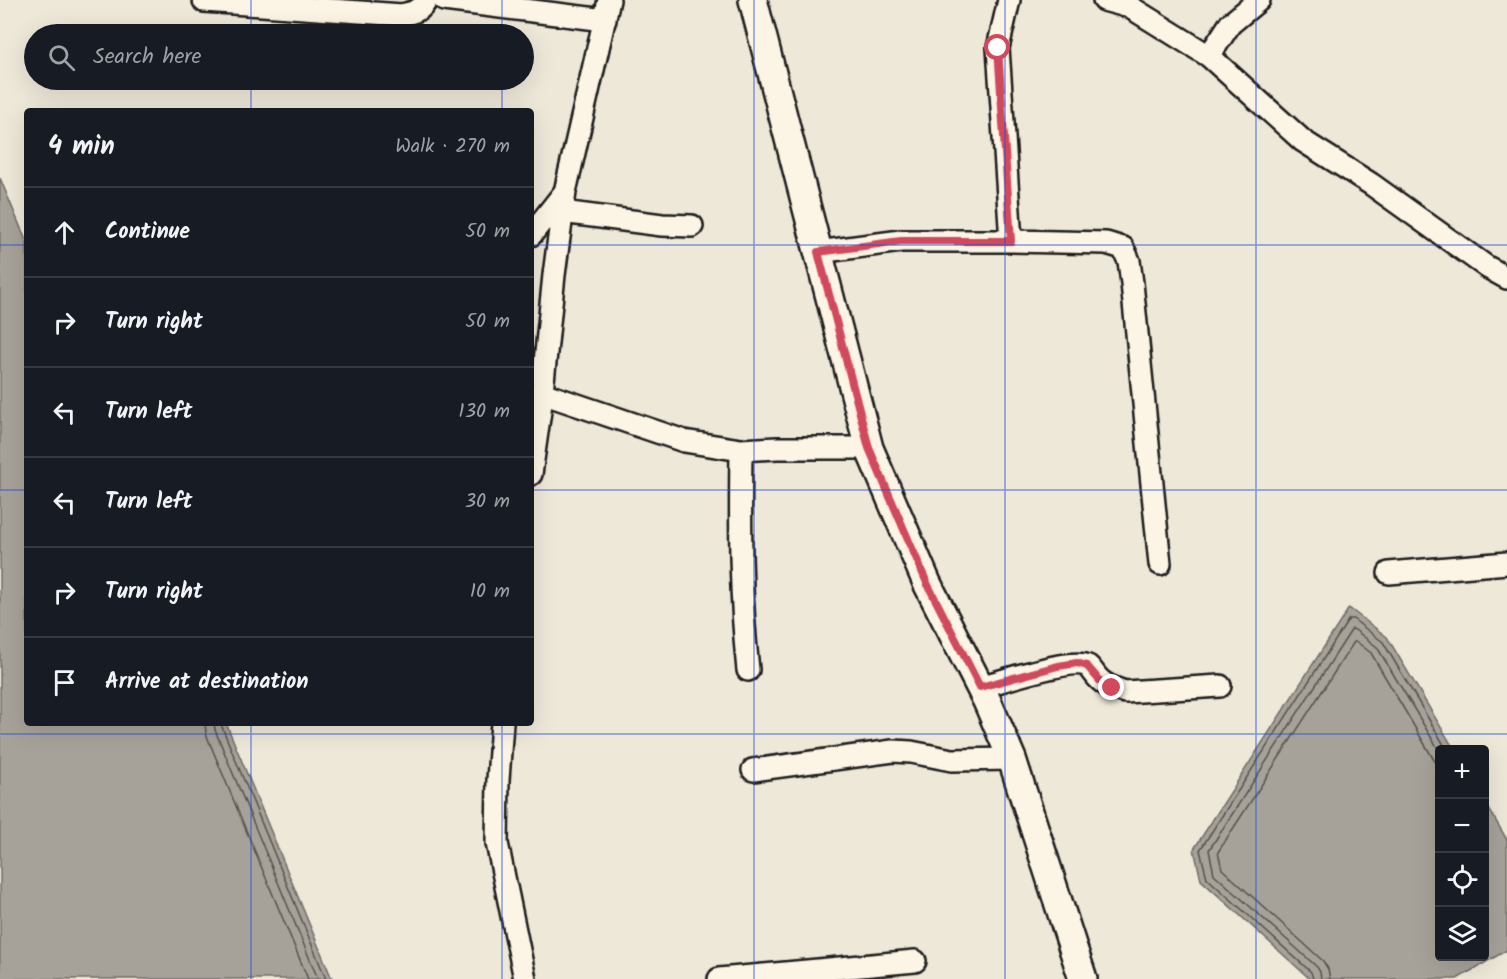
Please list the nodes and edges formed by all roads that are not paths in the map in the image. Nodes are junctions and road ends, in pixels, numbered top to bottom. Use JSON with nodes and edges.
{"nodes":[{"id":1,"x":426,"y":0,"type":"edge"},
{"id":2,"x":444,"y":0,"type":"edge"},
{"id":3,"x":753,"y":0,"type":"edge"},
{"id":4,"x":1009,"y":0,"type":"edge"},
{"id":5,"x":1104,"y":0,"type":"edge"},
{"id":6,"x":1259,"y":0,"type":"edge"},
{"id":7,"x":204,"y":1,"type":"edge"},
{"id":8,"x":607,"y":10,"type":"edge"},
{"id":9,"x":1209,"y":56,"type":"junction"},
{"id":10,"x":563,"y":202,"type":"junction"},
{"id":11,"x":692,"y":226,"type":"dead end"},
{"id":12,"x":534,"y":232,"type":"edge"},
{"id":13,"x":1011,"y":241,"type":"junction"},
{"id":14,"x":818,"y":252,"type":"junction"},
{"id":15,"x":1507,"y":278,"type":"edge"},
{"id":16,"x":542,"y":393,"type":"junction"},
{"id":17,"x":869,"y":448,"type":"junction"},
{"id":18,"x":741,"y":450,"type":"junction"},
{"id":19,"x":534,"y":452,"type":"edge"},
{"id":20,"x":1507,"y":563,"type":"edge"},
{"id":21,"x":1160,"y":564,"type":"dead end"},
{"id":22,"x":1389,"y":573,"type":"dead end"},
{"id":23,"x":748,"y":670,"type":"dead end"},
{"id":24,"x":1220,"y":686,"type":"dead end"},
{"id":25,"x":980,"y":687,"type":"junction"},
{"id":26,"x":502,"y":726,"type":"edge"},
{"id":27,"x":1012,"y":759,"type":"junction"},
{"id":28,"x":753,"y":770,"type":"dead end"},
{"id":29,"x":915,"y":961,"type":"dead end"},
{"id":30,"x":525,"y":979,"type":"edge"},
{"id":31,"x":719,"y":979,"type":"edge"},
{"id":32,"x":1083,"y":979,"type":"edge"}],
"edges":[{"from":1,"to":7,"type":"street"},
{"from":2,"to":8,"type":"street"},
{"from":3,"to":14,"type":"street"},
{"from":4,"to":13,"type":"street"},
{"from":5,"to":9,"type":"street"},
{"from":6,"to":9,"type":"street"},
{"from":8,"to":10,"type":"street"},
{"from":9,"to":15,"type":"street"},
{"from":10,"to":11,"type":"street"},
{"from":10,"to":12,"type":"street"},
{"from":10,"to":16,"type":"street"},
{"from":13,"to":14,"type":"street"},
{"from":13,"to":21,"type":"street"},
{"from":14,"to":17,"type":"street"},
{"from":16,"to":18,"type":"street"},
{"from":16,"to":19,"type":"street"},
{"from":17,"to":18,"type":"street"},
{"from":17,"to":25,"type":"street"},
{"from":18,"to":23,"type":"street"},
{"from":20,"to":22,"type":"street"},
{"from":24,"to":25,"type":"street"},
{"from":25,"to":27,"type":"street"},
{"from":26,"to":30,"type":"street"},
{"from":27,"to":28,"type":"street"},
{"from":27,"to":32,"type":"street"},
{"from":29,"to":31,"type":"street"}]}
